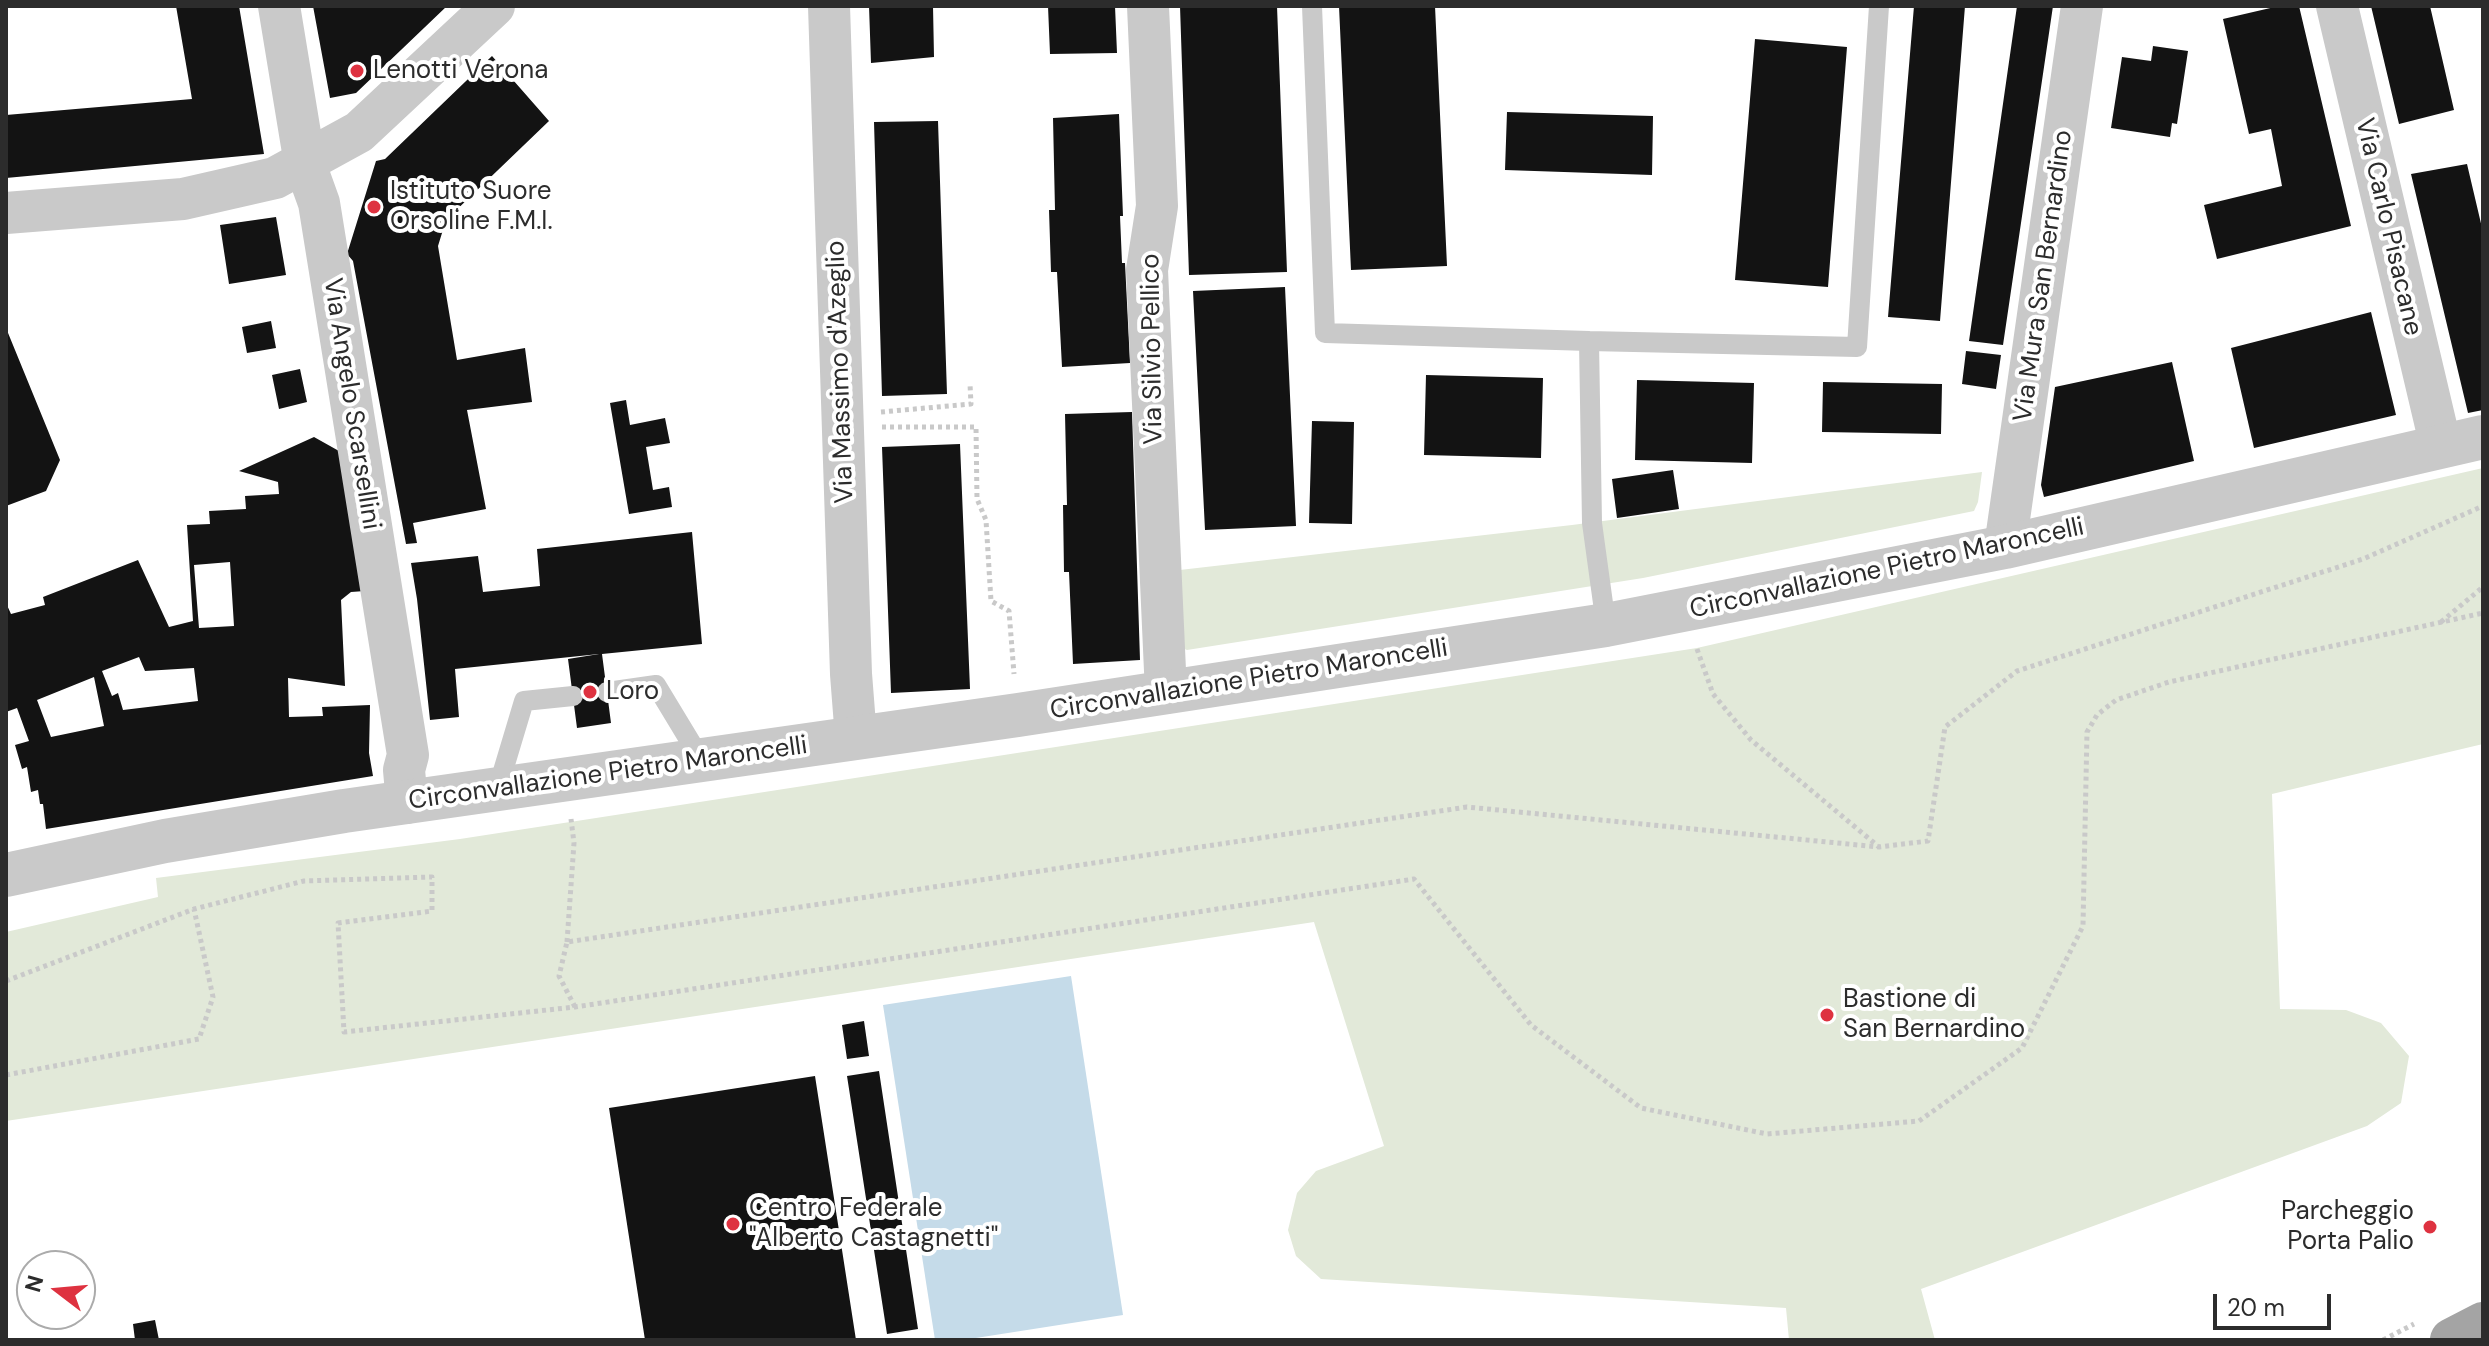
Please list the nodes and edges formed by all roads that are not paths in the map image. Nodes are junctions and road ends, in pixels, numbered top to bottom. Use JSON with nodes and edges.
{"nodes":[{"id":1,"x":279,"y":6,"type":"edge"},
{"id":2,"x":494,"y":6,"type":"edge"},
{"id":3,"x":829,"y":6,"type":"edge"},
{"id":4,"x":1148,"y":6,"type":"edge"},
{"id":5,"x":1312,"y":6,"type":"edge"},
{"id":6,"x":1879,"y":6,"type":"edge"},
{"id":7,"x":2082,"y":6,"type":"edge"},
{"id":8,"x":2337,"y":6,"type":"edge"},
{"id":9,"x":305,"y":164,"type":"junction"},
{"id":10,"x":6,"y":213,"type":"edge"},
{"id":11,"x":1589,"y":341,"type":"junction"},
{"id":12,"x":2483,"y":437,"type":"edge"},
{"id":13,"x":2441,"y":447,"type":"junction"},
{"id":14,"x":2005,"y":547,"type":"junction"},
{"id":15,"x":1606,"y":625,"type":"junction"},
{"id":16,"x":607,"y":692,"type":"dead end"},
{"id":17,"x":1166,"y":693,"type":"junction"},
{"id":18,"x":573,"y":696,"type":"dead end"},
{"id":19,"x":856,"y":738,"type":"junction"},
{"id":20,"x":702,"y":761,"type":"junction"},
{"id":21,"x":497,"y":791,"type":"junction"},
{"id":22,"x":407,"y":803,"type":"junction"},
{"id":23,"x":6,"y":875,"type":"edge"},
{"id":24,"x":2483,"y":1324,"type":"edge"},
{"id":25,"x":2452,"y":1340,"type":"edge"}],
"edges":[{"from":1,"to":9,"type":"street","name":"Via Angelo Scarsellini"},
{"from":2,"to":9,"type":"street"},
{"from":3,"to":19,"type":"street","name":"Via Massimo d'Azeglio"},
{"from":4,"to":17,"type":"street","name":"Via Silvio Pellico"},
{"from":5,"to":11,"type":"lane"},
{"from":6,"to":11,"type":"lane"},
{"from":7,"to":14,"type":"street","name":"Via Mura San Bernardino"},
{"from":8,"to":13,"type":"street","name":"Via Carlo Pisacane"},
{"from":9,"to":10,"type":"street"},
{"from":9,"to":22,"type":"street","name":"Via Angelo Scarsellini"},
{"from":11,"to":15,"type":"lane"},
{"from":12,"to":13,"type":"street","name":"Circonvallazione Pietro Maroncelli"},
{"from":13,"to":14,"type":"street","name":"Circonvallazione Pietro Maroncelli"},
{"from":14,"to":15,"type":"street","name":"Circonvallazione Pietro Maroncelli"},
{"from":15,"to":17,"type":"street","name":"Circonvallazione Pietro Maroncelli"},
{"from":16,"to":20,"type":"lane"},
{"from":17,"to":19,"type":"street","name":"Circonvallazione Pietro Maroncelli"},
{"from":18,"to":21,"type":"lane"},
{"from":19,"to":20,"type":"street","name":"Circonvallazione Pietro Maroncelli"},
{"from":20,"to":21,"type":"street","name":"Circonvallazione Pietro Maroncelli"},
{"from":21,"to":22,"type":"street","name":"Circonvallazione Pietro Maroncelli"},
{"from":22,"to":23,"type":"street","name":"Circonvallazione Pietro Maroncelli"},
{"from":24,"to":25,"type":"main road"}]}
